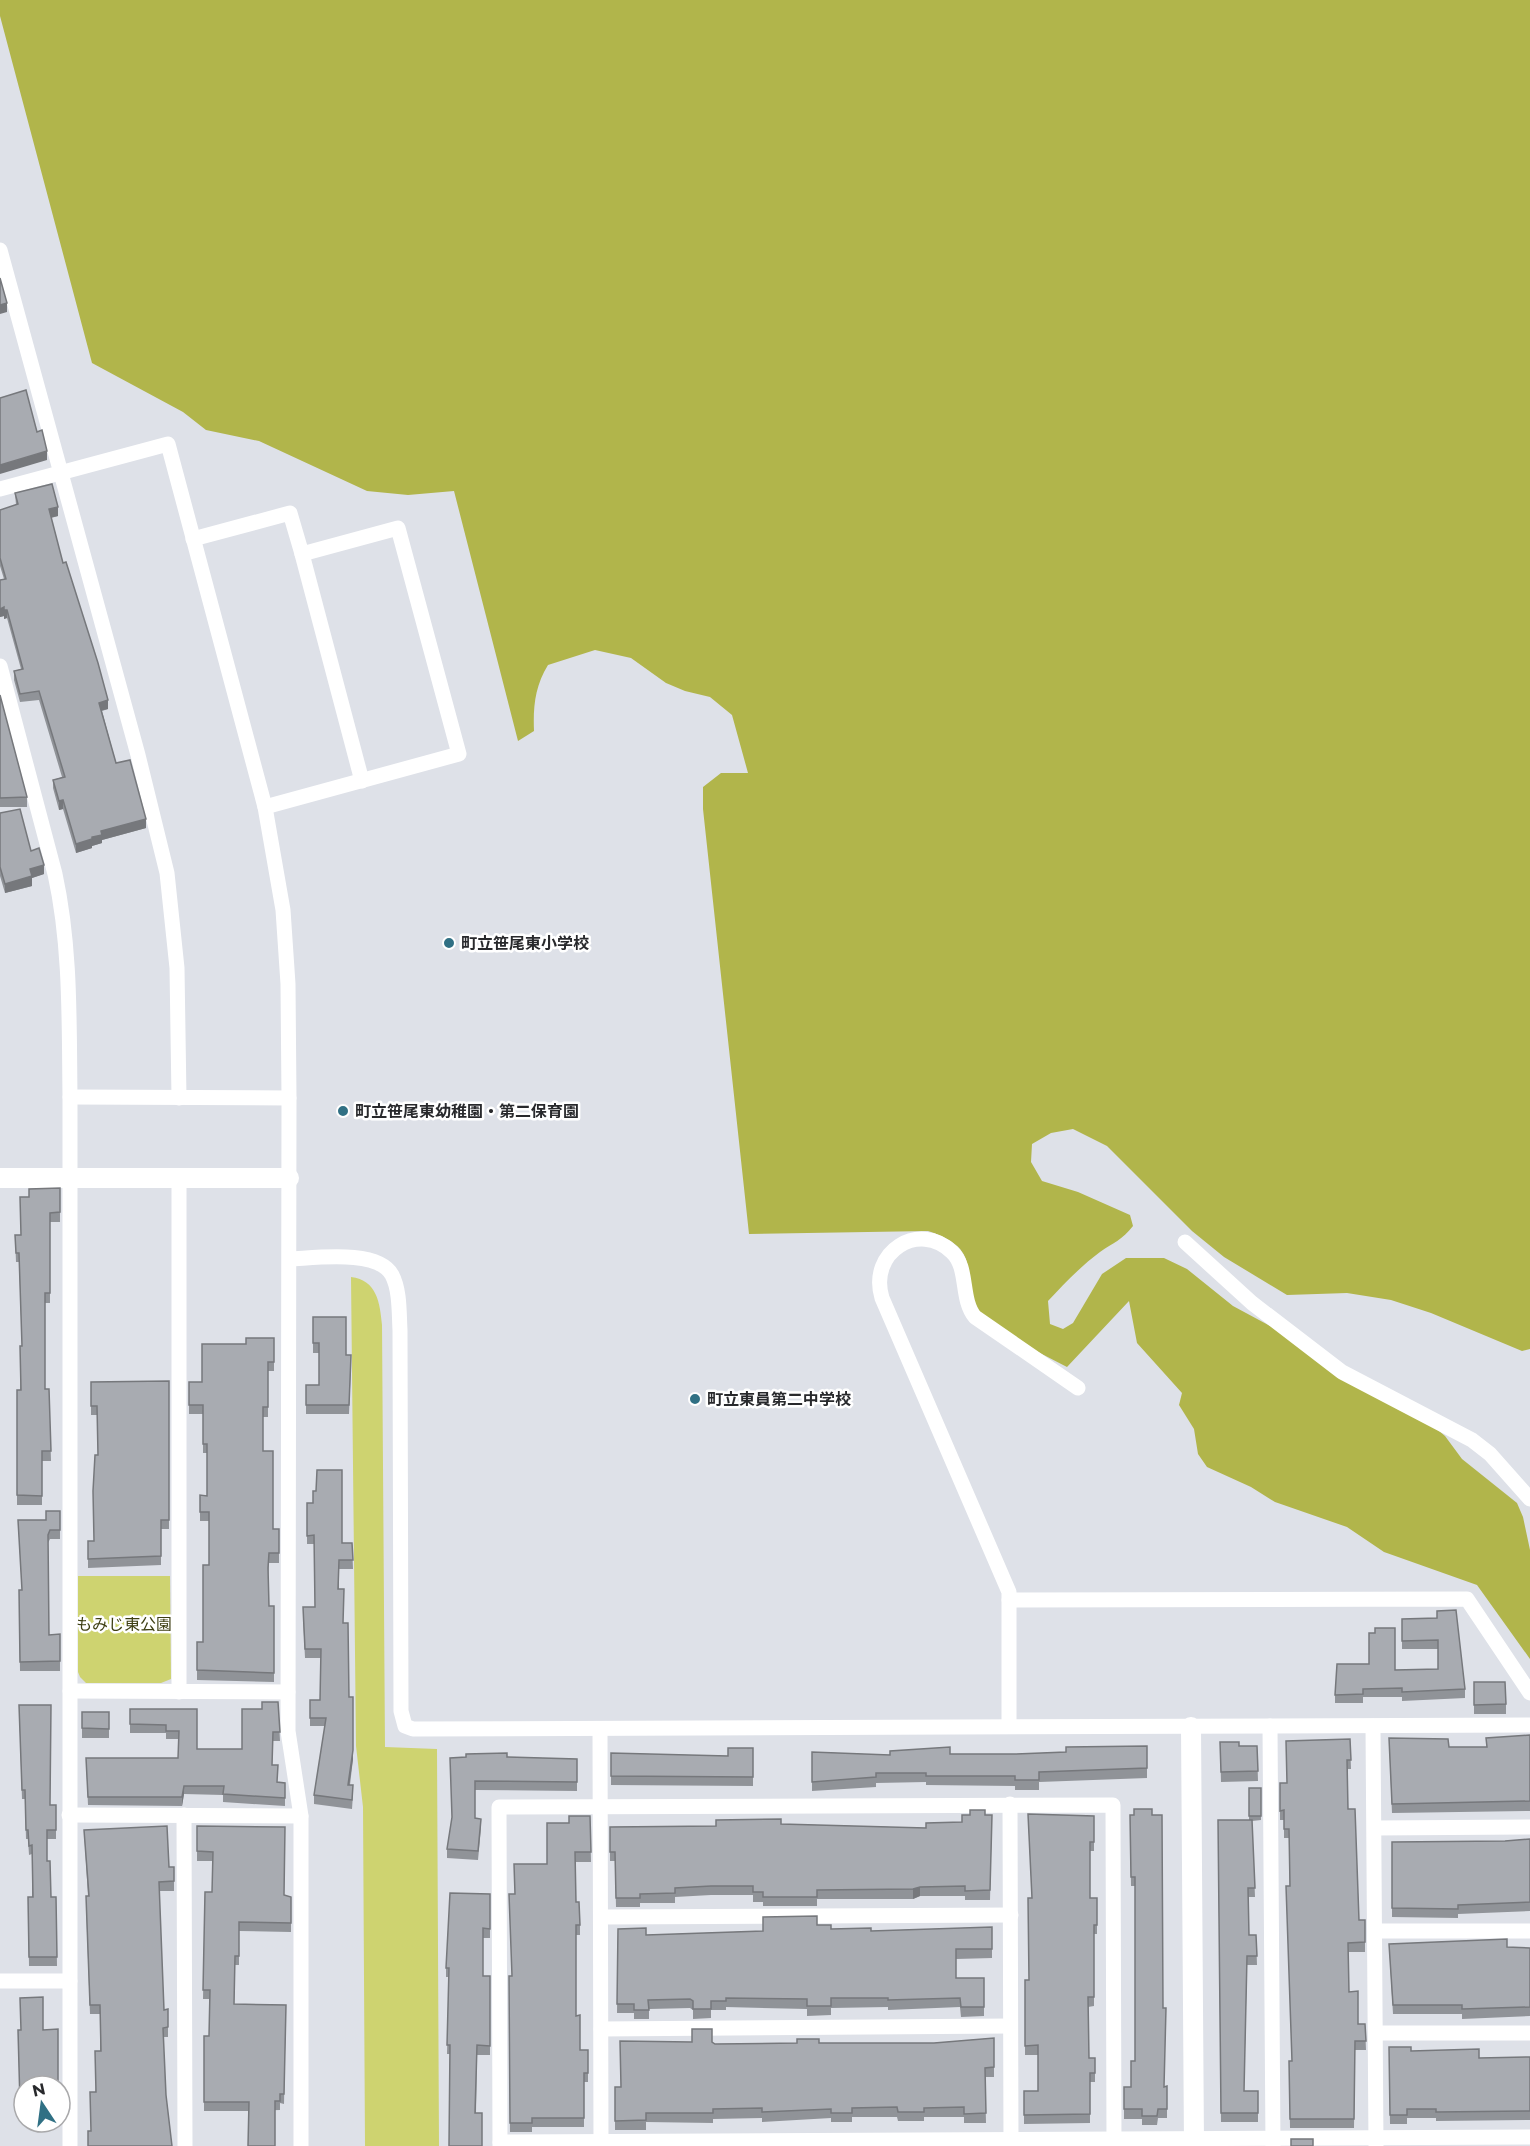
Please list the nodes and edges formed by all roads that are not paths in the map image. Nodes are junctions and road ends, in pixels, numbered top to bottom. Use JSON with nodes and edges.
{"nodes":[{"id":1,"x":0,"y":250,"type":"edge"},
{"id":2,"x":60,"y":472,"type":"junction"},
{"id":3,"x":0,"y":489,"type":"edge"},
{"id":4,"x":193,"y":539,"type":"junction"},
{"id":5,"x":302,"y":554,"type":"junction"},
{"id":6,"x":0,"y":666,"type":"edge"},
{"id":7,"x":362,"y":781,"type":"junction"},
{"id":8,"x":265,"y":807,"type":"junction"},
{"id":9,"x":70,"y":1097,"type":"junction"},
{"id":10,"x":178,"y":1098,"type":"junction"},
{"id":11,"x":290,"y":1098,"type":"junction"},
{"id":12,"x":0,"y":1178,"type":"edge"},
{"id":13,"x":179,"y":1178,"type":"junction"},
{"id":14,"x":70,"y":1179,"type":"junction"},
{"id":15,"x":289,"y":1179,"type":"junction"},
{"id":16,"x":1185,"y":1242,"type":"dead end"},
{"id":17,"x":290,"y":1259,"type":"junction"},
{"id":18,"x":1077,"y":1388,"type":"dead end"},
{"id":19,"x":1530,"y":1499,"type":"edge"},
{"id":20,"x":1009,"y":1600,"type":"junction"},
{"id":21,"x":70,"y":1691,"type":"junction"},
{"id":22,"x":179,"y":1692,"type":"junction"},
{"id":23,"x":288,"y":1692,"type":"junction"},
{"id":24,"x":1530,"y":1693,"type":"edge"},
{"id":25,"x":1530,"y":1725,"type":"edge"},
{"id":26,"x":1009,"y":1726,"type":"junction"},
{"id":27,"x":1191,"y":1726,"type":"junction"},
{"id":28,"x":1270,"y":1726,"type":"junction"},
{"id":29,"x":1373,"y":1726,"type":"junction"},
{"id":30,"x":600,"y":1730,"type":"junction"},
{"id":31,"x":1010,"y":1804,"type":"junction"},
{"id":32,"x":600,"y":1806,"type":"junction"},
{"id":33,"x":69,"y":1815,"type":"junction"},
{"id":34,"x":183,"y":1815,"type":"junction"},
{"id":35,"x":301,"y":1816,"type":"junction"},
{"id":36,"x":1530,"y":1827,"type":"edge"},
{"id":37,"x":1375,"y":1828,"type":"junction"},
{"id":38,"x":1011,"y":1915,"type":"junction"},
{"id":39,"x":601,"y":1917,"type":"junction"},
{"id":40,"x":1375,"y":1931,"type":"junction"},
{"id":41,"x":1530,"y":1931,"type":"edge"},
{"id":42,"x":0,"y":1981,"type":"edge"},
{"id":43,"x":70,"y":1981,"type":"junction"},
{"id":44,"x":1010,"y":2026,"type":"junction"},
{"id":45,"x":601,"y":2029,"type":"junction"},
{"id":46,"x":1530,"y":2032,"type":"edge"},
{"id":47,"x":1376,"y":2033,"type":"junction"},
{"id":48,"x":1530,"y":2137,"type":"edge"},
{"id":49,"x":1011,"y":2142,"type":"edge"},
{"id":50,"x":1114,"y":2142,"type":"edge"},
{"id":51,"x":1194,"y":2142,"type":"edge"},
{"id":52,"x":1273,"y":2142,"type":"edge"},
{"id":53,"x":1376,"y":2142,"type":"edge"},
{"id":54,"x":500,"y":2144,"type":"edge"},
{"id":55,"x":601,"y":2144,"type":"edge"},
{"id":56,"x":70,"y":2146,"type":"edge"},
{"id":57,"x":185,"y":2146,"type":"edge"},
{"id":58,"x":301,"y":2146,"type":"edge"}],
"edges":[{"from":1,"to":2,"type":"street"},
{"from":2,"to":3,"type":"street"},
{"from":2,"to":4,"type":"street"},
{"from":2,"to":10,"type":"street"},
{"from":4,"to":5,"type":"street"},
{"from":4,"to":8,"type":"street"},
{"from":5,"to":7,"type":"street"},
{"from":5,"to":7,"type":"street"},
{"from":6,"to":9,"type":"street"},
{"from":7,"to":8,"type":"street"},
{"from":8,"to":11,"type":"street"},
{"from":9,"to":10,"type":"street"},
{"from":9,"to":14,"type":"street"},
{"from":10,"to":11,"type":"street"},
{"from":11,"to":15,"type":"street"},
{"from":12,"to":14,"type":"street"},
{"from":13,"to":14,"type":"street"},
{"from":13,"to":15,"type":"street"},
{"from":13,"to":22,"type":"street"},
{"from":14,"to":21,"type":"street"},
{"from":15,"to":17,"type":"street"},
{"from":16,"to":19,"type":"street"},
{"from":17,"to":23,"type":"street"},
{"from":17,"to":30,"type":"street"},
{"from":18,"to":20,"type":"street"},
{"from":20,"to":24,"type":"street"},
{"from":20,"to":26,"type":"street"},
{"from":21,"to":22,"type":"street"},
{"from":21,"to":33,"type":"street"},
{"from":22,"to":23,"type":"street"},
{"from":23,"to":35,"type":"street"},
{"from":25,"to":29,"type":"street"},
{"from":26,"to":27,"type":"street"},
{"from":26,"to":30,"type":"street"},
{"from":27,"to":28,"type":"street"},
{"from":27,"to":51,"type":"street"},
{"from":28,"to":29,"type":"street"},
{"from":28,"to":52,"type":"street"},
{"from":29,"to":37,"type":"street"},
{"from":30,"to":32,"type":"street"},
{"from":31,"to":32,"type":"street"},
{"from":31,"to":38,"type":"street"},
{"from":31,"to":50,"type":"street"},
{"from":32,"to":39,"type":"street"},
{"from":32,"to":54,"type":"street"},
{"from":33,"to":34,"type":"street"},
{"from":33,"to":43,"type":"street"},
{"from":34,"to":35,"type":"street"},
{"from":34,"to":57,"type":"street"},
{"from":35,"to":58,"type":"street"},
{"from":36,"to":37,"type":"street"},
{"from":37,"to":40,"type":"street"},
{"from":38,"to":39,"type":"street"},
{"from":38,"to":44,"type":"street"},
{"from":39,"to":45,"type":"street"},
{"from":40,"to":41,"type":"street"},
{"from":40,"to":47,"type":"street"},
{"from":42,"to":43,"type":"street"},
{"from":43,"to":56,"type":"street"},
{"from":44,"to":45,"type":"street"},
{"from":44,"to":49,"type":"street"},
{"from":45,"to":55,"type":"street"},
{"from":46,"to":47,"type":"street"},
{"from":47,"to":53,"type":"street"},
{"from":48,"to":53,"type":"street"},
{"from":49,"to":50,"type":"street"},
{"from":49,"to":55,"type":"street"},
{"from":50,"to":51,"type":"street"},
{"from":51,"to":52,"type":"street"},
{"from":52,"to":53,"type":"street"},
{"from":54,"to":55,"type":"street"}]}
